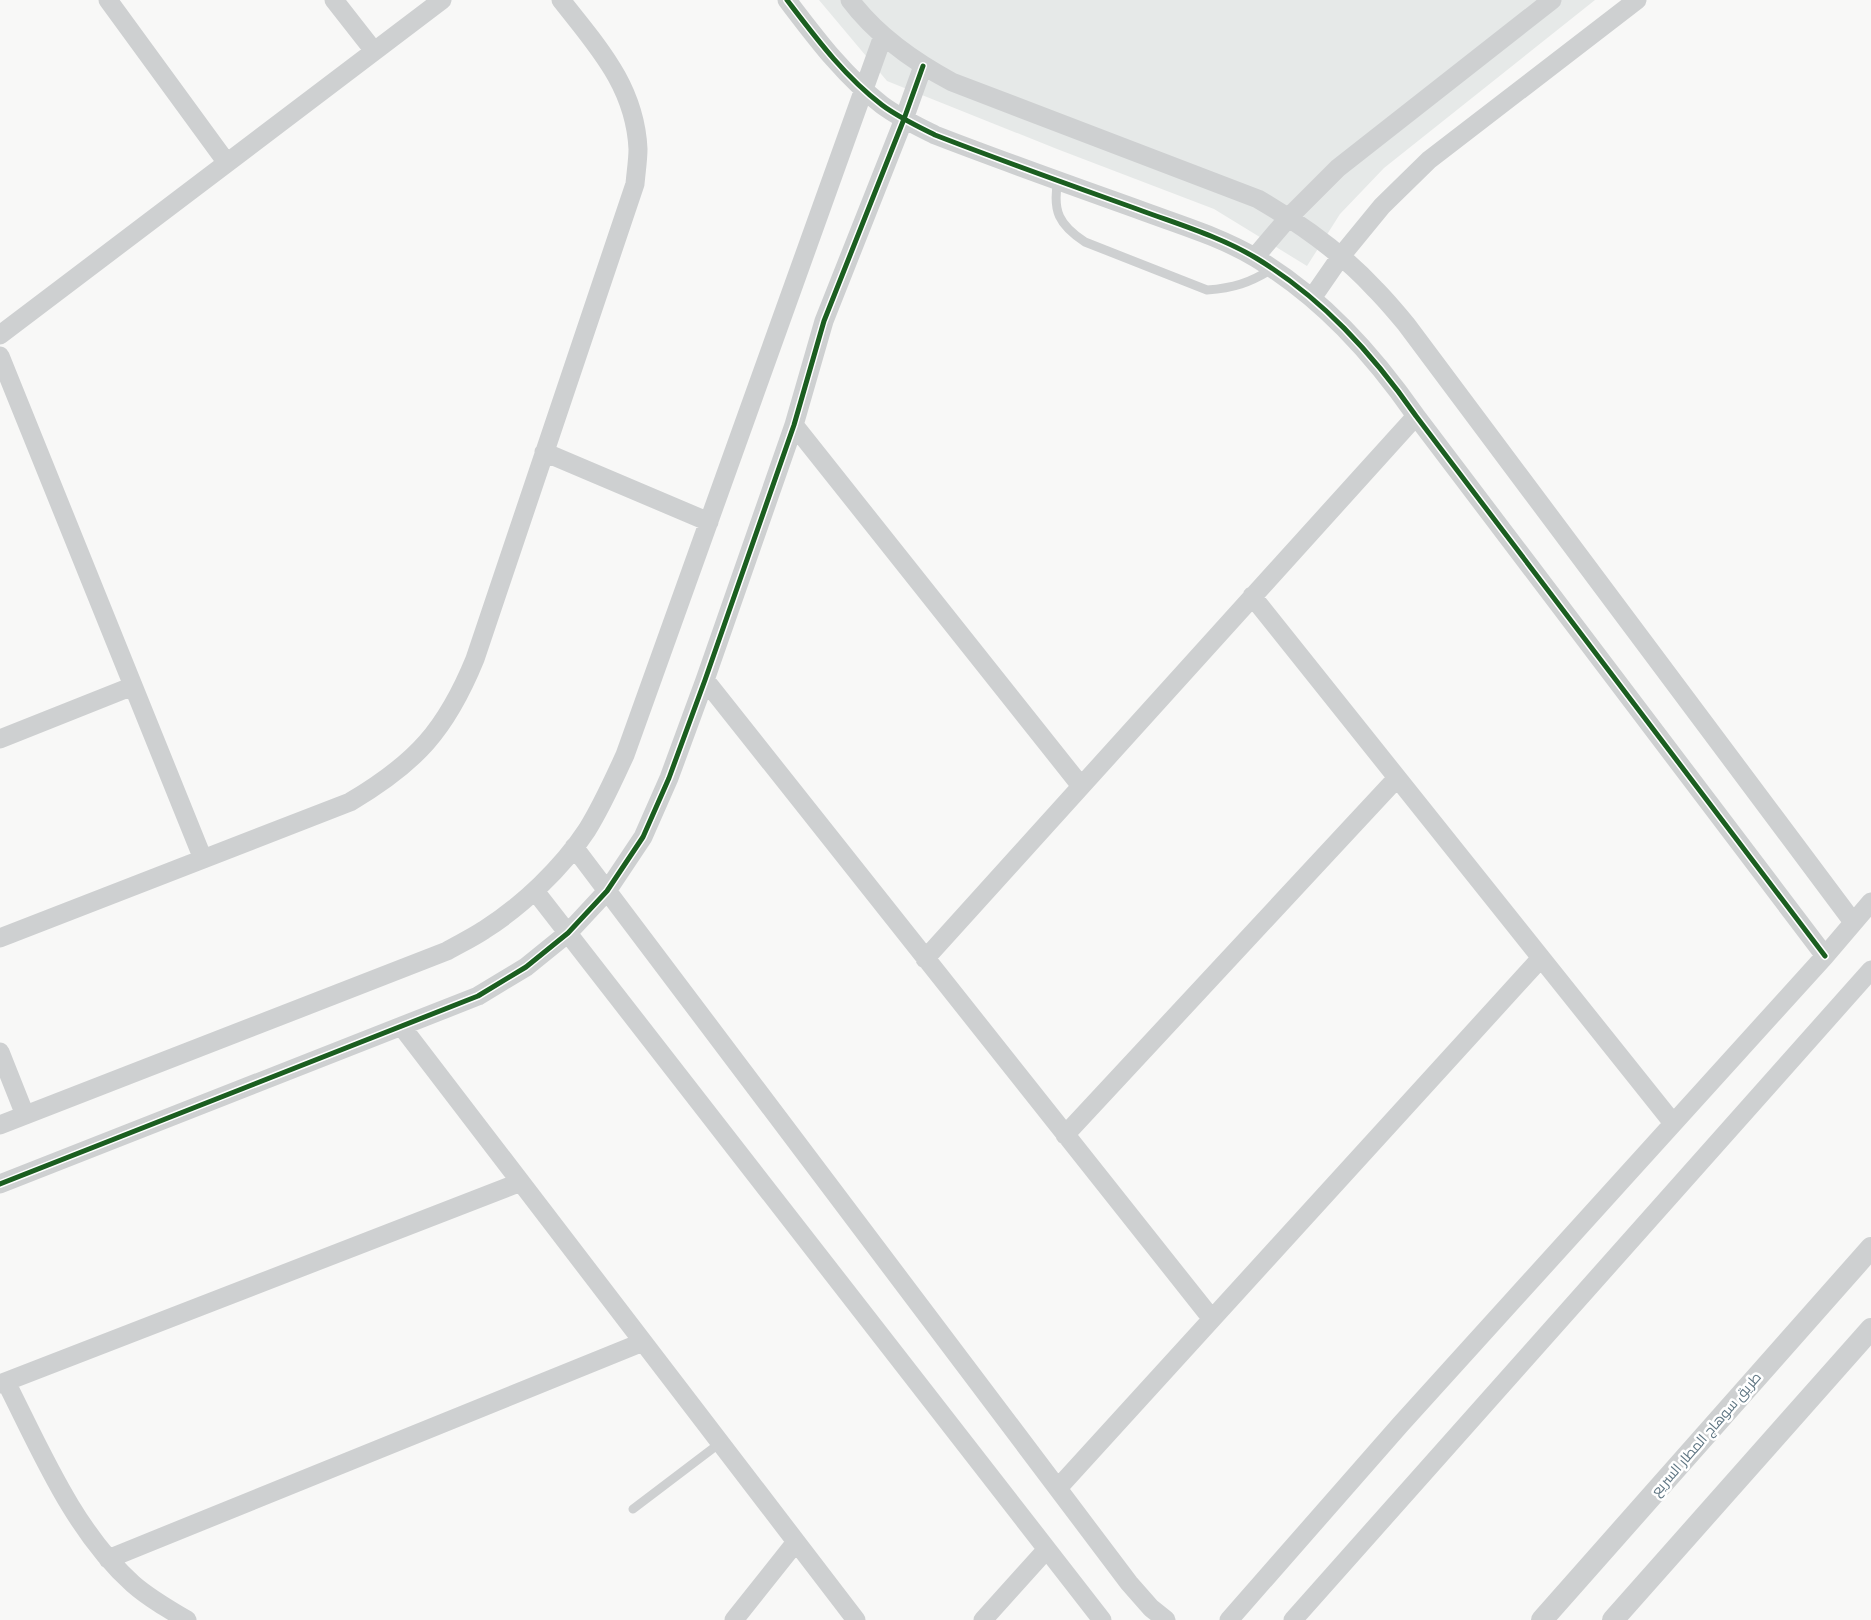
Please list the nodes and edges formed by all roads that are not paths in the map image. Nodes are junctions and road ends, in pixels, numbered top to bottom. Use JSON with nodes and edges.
{"nodes":[{"id":1,"x":108,"y":0,"type":"edge"},
{"id":2,"x":334,"y":0,"type":"edge"},
{"id":3,"x":442,"y":0,"type":"edge"},
{"id":4,"x":561,"y":0,"type":"edge"},
{"id":5,"x":787,"y":0,"type":"edge"},
{"id":6,"x":850,"y":0,"type":"edge"},
{"id":7,"x":1552,"y":0,"type":"edge"},
{"id":8,"x":1637,"y":0,"type":"edge"},
{"id":9,"x":883,"y":36,"type":"junction"},
{"id":10,"x":374,"y":51,"type":"junction"},
{"id":11,"x":923,"y":66,"type":"junction"},
{"id":12,"x":863,"y":90,"type":"junction"},
{"id":13,"x":904,"y":119,"type":"junction"},
{"id":14,"x":227,"y":163,"type":"junction"},
{"id":15,"x":1058,"y":180,"type":"junction"},
{"id":16,"x":1289,"y":217,"type":"junction"},
{"id":17,"x":1341,"y":256,"type":"junction"},
{"id":18,"x":1255,"y":258,"type":"junction"},
{"id":19,"x":1272,"y":269,"type":"junction"},
{"id":20,"x":1312,"y":298,"type":"junction"},
{"id":21,"x":0,"y":336,"type":"edge"},
{"id":22,"x":0,"y":356,"type":"edge"},
{"id":23,"x":1416,"y":416,"type":"junction"},
{"id":24,"x":794,"y":425,"type":"junction"},
{"id":25,"x":544,"y":452,"type":"junction"},
{"id":26,"x":710,"y":522,"type":"junction"},
{"id":27,"x":1252,"y":596,"type":"junction"},
{"id":28,"x":705,"y":680,"type":"junction"},
{"id":29,"x":133,"y":686,"type":"junction"},
{"id":30,"x":0,"y":739,"type":"edge"},
{"id":31,"x":1397,"y":778,"type":"junction"},
{"id":32,"x":1081,"y":786,"type":"junction"},
{"id":33,"x":574,"y":847,"type":"junction"},
{"id":34,"x":203,"y":859,"type":"junction"},
{"id":35,"x":535,"y":890,"type":"junction"},
{"id":36,"x":608,"y":891,"type":"junction"},
{"id":37,"x":1871,"y":902,"type":"edge"},
{"id":38,"x":1853,"y":922,"type":"junction"},
{"id":39,"x":568,"y":932,"type":"junction"},
{"id":40,"x":0,"y":938,"type":"edge"},
{"id":41,"x":1824,"y":956,"type":"junction"},
{"id":42,"x":925,"y":958,"type":"junction"},
{"id":43,"x":1541,"y":958,"type":"junction"},
{"id":44,"x":1871,"y":970,"type":"edge"},
{"id":45,"x":402,"y":1027,"type":"junction"},
{"id":46,"x":0,"y":1052,"type":"edge"},
{"id":47,"x":25,"y":1115,"type":"junction"},
{"id":48,"x":1672,"y":1123,"type":"junction"},
{"id":49,"x":0,"y":1125,"type":"edge"},
{"id":50,"x":1065,"y":1135,"type":"junction"},
{"id":51,"x":521,"y":1182,"type":"junction"},
{"id":52,"x":0,"y":1184,"type":"edge"},
{"id":53,"x":1871,"y":1248,"type":"edge"},
{"id":54,"x":1212,"y":1319,"type":"junction"},
{"id":55,"x":1871,"y":1329,"type":"edge"},
{"id":56,"x":643,"y":1342,"type":"junction"},
{"id":57,"x":3,"y":1383,"type":"edge"},
{"id":58,"x":720,"y":1443,"type":"junction"},
{"id":59,"x":1058,"y":1488,"type":"junction"},
{"id":60,"x":633,"y":1509,"type":"dead end"},
{"id":61,"x":796,"y":1542,"type":"junction"},
{"id":62,"x":1047,"y":1549,"type":"junction"},
{"id":63,"x":108,"y":1559,"type":"junction"},
{"id":64,"x":187,"y":1620,"type":"edge"},
{"id":65,"x":734,"y":1620,"type":"edge"},
{"id":66,"x":856,"y":1620,"type":"edge"},
{"id":67,"x":983,"y":1620,"type":"edge"},
{"id":68,"x":1102,"y":1620,"type":"edge"},
{"id":69,"x":1166,"y":1620,"type":"edge"},
{"id":70,"x":1229,"y":1620,"type":"edge"},
{"id":71,"x":1293,"y":1620,"type":"edge"},
{"id":72,"x":1542,"y":1620,"type":"edge"},
{"id":73,"x":1613,"y":1620,"type":"edge"}],
"edges":[{"from":1,"to":14,"type":"street"},
{"from":2,"to":10,"type":"street"},
{"from":3,"to":10,"type":"street"},
{"from":4,"to":25,"type":"street"},
{"from":5,"to":12,"type":"street"},
{"from":6,"to":9,"type":"street"},
{"from":7,"to":16,"type":"street"},
{"from":8,"to":17,"type":"street"},
{"from":9,"to":11,"type":"street"},
{"from":9,"to":12,"type":"street"},
{"from":10,"to":14,"type":"street"},
{"from":11,"to":13,"type":"street"},
{"from":11,"to":16,"type":"street"},
{"from":12,"to":13,"type":"street"},
{"from":12,"to":26,"type":"street"},
{"from":13,"to":15,"type":"street"},
{"from":13,"to":24,"type":"street"},
{"from":14,"to":21,"type":"street"},
{"from":15,"to":18,"type":"street"},
{"from":15,"to":19,"type":"lane"},
{"from":16,"to":17,"type":"street"},
{"from":16,"to":18,"type":"street"},
{"from":17,"to":20,"type":"street"},
{"from":17,"to":38,"type":"street"},
{"from":18,"to":19,"type":"street"},
{"from":19,"to":20,"type":"street"},
{"from":20,"to":23,"type":"street"},
{"from":22,"to":29,"type":"street"},
{"from":23,"to":27,"type":"street"},
{"from":23,"to":41,"type":"street"},
{"from":24,"to":28,"type":"street"},
{"from":24,"to":32,"type":"street"},
{"from":25,"to":26,"type":"street"},
{"from":25,"to":34,"type":"street"},
{"from":26,"to":33,"type":"street"},
{"from":27,"to":31,"type":"street"},
{"from":27,"to":32,"type":"street"},
{"from":28,"to":36,"type":"street"},
{"from":28,"to":42,"type":"street"},
{"from":29,"to":30,"type":"street"},
{"from":29,"to":34,"type":"street"},
{"from":31,"to":43,"type":"street"},
{"from":31,"to":50,"type":"street"},
{"from":32,"to":42,"type":"street"},
{"from":33,"to":35,"type":"street"},
{"from":33,"to":36,"type":"street"},
{"from":34,"to":40,"type":"street"},
{"from":35,"to":39,"type":"street"},
{"from":35,"to":47,"type":"street"},
{"from":36,"to":39,"type":"street"},
{"from":36,"to":59,"type":"street"},
{"from":37,"to":38,"type":"street"},
{"from":38,"to":41,"type":"street"},
{"from":39,"to":45,"type":"street"},
{"from":39,"to":62,"type":"street"},
{"from":41,"to":48,"type":"street"},
{"from":42,"to":50,"type":"street"},
{"from":43,"to":48,"type":"street"},
{"from":43,"to":54,"type":"street"},
{"from":44,"to":71,"type":"street"},
{"from":45,"to":51,"type":"street"},
{"from":45,"to":52,"type":"street"},
{"from":46,"to":47,"type":"street"},
{"from":47,"to":49,"type":"street"},
{"from":48,"to":70,"type":"street"},
{"from":50,"to":54,"type":"street"},
{"from":51,"to":56,"type":"street"},
{"from":51,"to":57,"type":"street"},
{"from":53,"to":72,"type":"street","name":"طريق سوهاج المطار السريع"},
{"from":54,"to":59,"type":"street"},
{"from":55,"to":73,"type":"street"},
{"from":56,"to":58,"type":"street"},
{"from":56,"to":63,"type":"street"},
{"from":57,"to":63,"type":"street"},
{"from":58,"to":60,"type":"lane"},
{"from":58,"to":61,"type":"street"},
{"from":59,"to":69,"type":"street"},
{"from":61,"to":65,"type":"street"},
{"from":61,"to":66,"type":"street"},
{"from":62,"to":67,"type":"street"},
{"from":62,"to":68,"type":"street"},
{"from":63,"to":64,"type":"street"}]}
